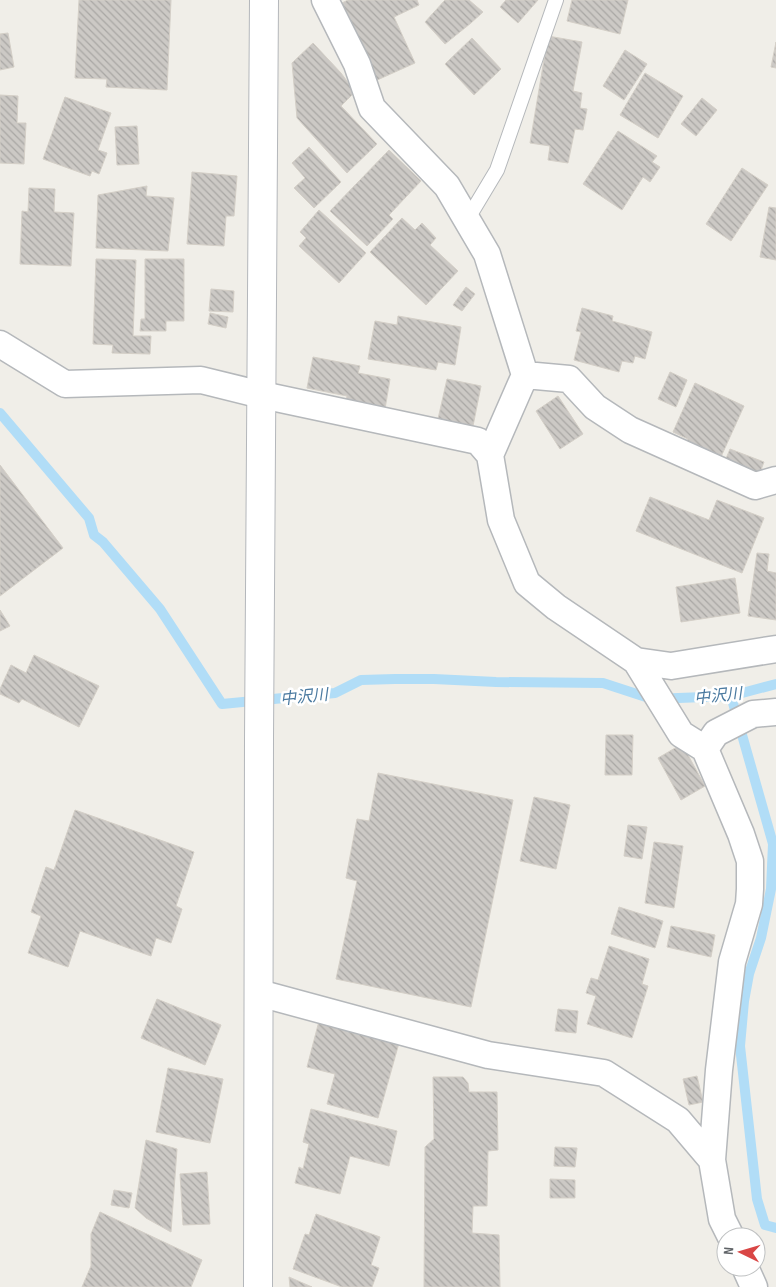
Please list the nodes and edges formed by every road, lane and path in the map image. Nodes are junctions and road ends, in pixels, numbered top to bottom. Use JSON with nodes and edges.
{"nodes":[{"id":1,"x":264,"y":0,"type":"edge"},
{"id":2,"x":325,"y":0,"type":"edge"},
{"id":3,"x":556,"y":0,"type":"edge"},
{"id":4,"x":467,"y":220,"type":"junction"},
{"id":5,"x":0,"y":344,"type":"edge"},
{"id":6,"x":525,"y":375,"type":"junction"},
{"id":7,"x":262,"y":395,"type":"junction"},
{"id":8,"x":490,"y":455,"type":"junction"},
{"id":9,"x":776,"y":480,"type":"edge"},
{"id":10,"x":776,"y":649,"type":"edge"},
{"id":11,"x":636,"y":661,"type":"junction"},
{"id":12,"x":776,"y":712,"type":"edge"},
{"id":13,"x":705,"y":749,"type":"junction"},
{"id":14,"x":259,"y":993,"type":"junction"},
{"id":15,"x":712,"y":1160,"type":"junction"},
{"id":16,"x":726,"y":1227,"type":"edge"},
{"id":17,"x":258,"y":1287,"type":"edge"}],
"edges":[{"from":1,"to":7,"type":"street"},
{"from":2,"to":4,"type":"street"},
{"from":3,"to":4,"type":"lane"},
{"from":4,"to":6,"type":"street"},
{"from":5,"to":7,"type":"street"},
{"from":6,"to":8,"type":"street"},
{"from":6,"to":9,"type":"street"},
{"from":7,"to":8,"type":"street"},
{"from":7,"to":14,"type":"street"},
{"from":8,"to":11,"type":"street"},
{"from":10,"to":11,"type":"street"},
{"from":11,"to":13,"type":"street"},
{"from":12,"to":13,"type":"street"},
{"from":13,"to":15,"type":"street"},
{"from":14,"to":15,"type":"street"},
{"from":14,"to":17,"type":"street"},
{"from":15,"to":16,"type":"street"}]}
